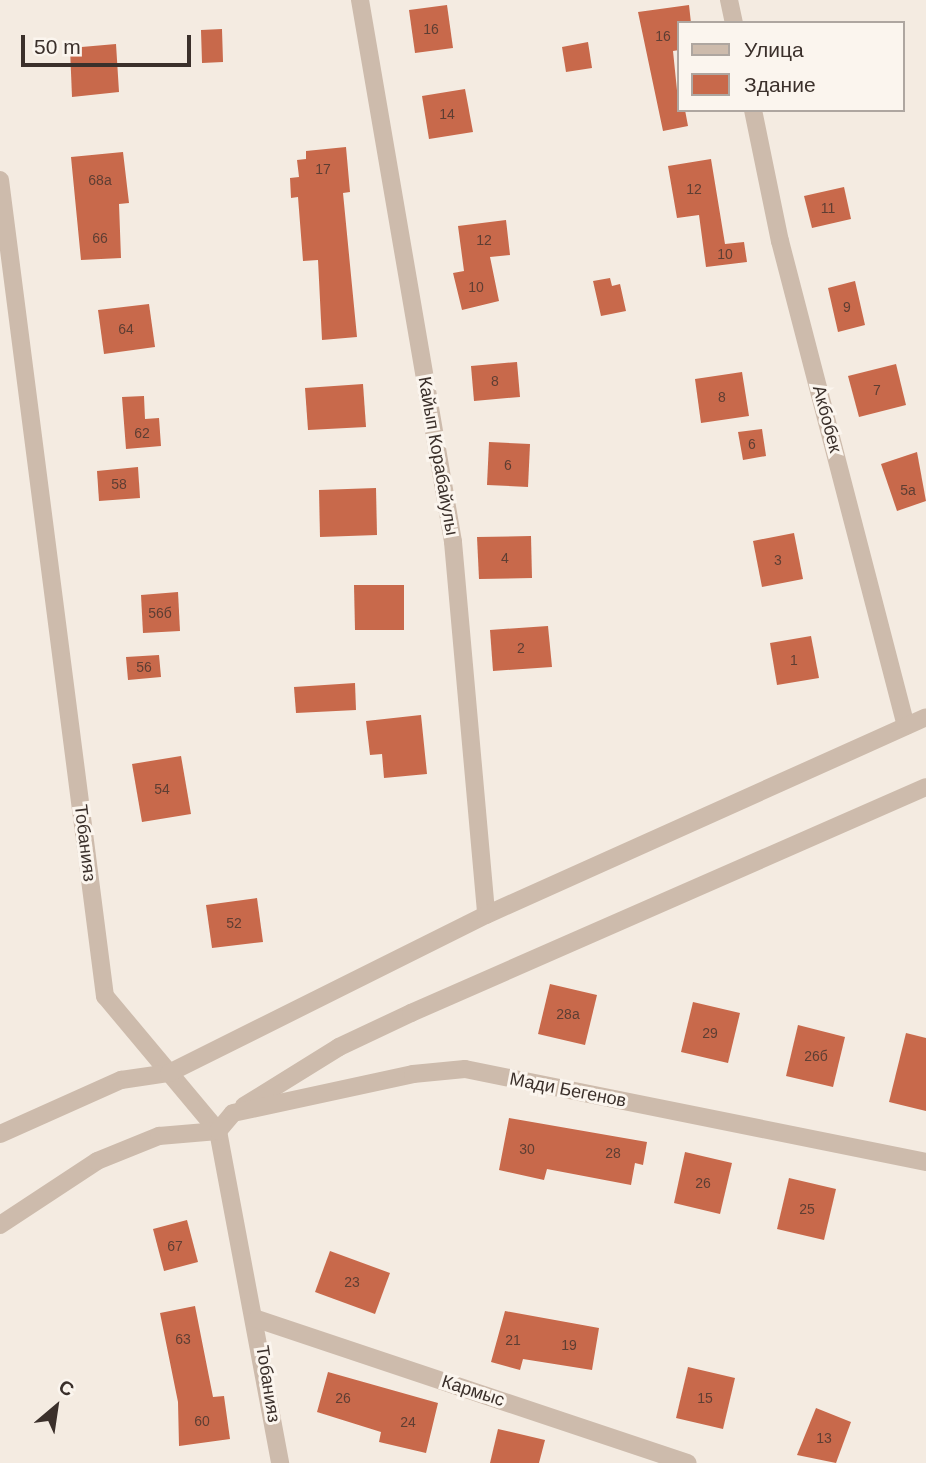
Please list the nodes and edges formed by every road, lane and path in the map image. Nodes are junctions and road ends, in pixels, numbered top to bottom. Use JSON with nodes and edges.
{"nodes":[{"id":1,"x":360,"y":0,"type":"edge"},
{"id":2,"x":730,"y":0,"type":"edge"},
{"id":3,"x":734,"y":21,"type":"edge"},
{"id":4,"x":753,"y":112,"type":"edge"},
{"id":5,"x":0,"y":180,"type":"edge"},
{"id":6,"x":926,"y":717,"type":"edge"},
{"id":7,"x":906,"y":726,"type":"junction"},
{"id":8,"x":926,"y":787,"type":"edge"},
{"id":9,"x":486,"y":915,"type":"junction"},
{"id":10,"x":169,"y":1073,"type":"junction"},
{"id":11,"x":233,"y":1114,"type":"junction"},
{"id":12,"x":218,"y":1131,"type":"junction"},
{"id":13,"x":0,"y":1134,"type":"edge"},
{"id":14,"x":926,"y":1162,"type":"edge"},
{"id":15,"x":0,"y":1225,"type":"edge"},
{"id":16,"x":257,"y":1319,"type":"junction"},
{"id":17,"x":280,"y":1463,"type":"edge"},
{"id":18,"x":688,"y":1463,"type":"edge"}],
"edges":[{"from":1,"to":9,"type":"street","name":"Кайып Корабайулы"},
{"from":2,"to":3,"type":"street"},
{"from":4,"to":7,"type":"street","name":"Акбобек"},
{"from":5,"to":10,"type":"street","name":"Тобанияз"},
{"from":6,"to":7,"type":"street"},
{"from":7,"to":9,"type":"street"},
{"from":8,"to":11,"type":"street"},
{"from":9,"to":10,"type":"street"},
{"from":10,"to":12,"type":"street","name":"Тобанияз"},
{"from":10,"to":13,"type":"street"},
{"from":11,"to":12,"type":"street"},
{"from":11,"to":14,"type":"street","name":"Мади Бегенов"},
{"from":12,"to":15,"type":"street"},
{"from":12,"to":16,"type":"street","name":"Тобанияз"},
{"from":16,"to":17,"type":"street","name":"Тобанияз"},
{"from":16,"to":18,"type":"street","name":"Кармыс"}]}
